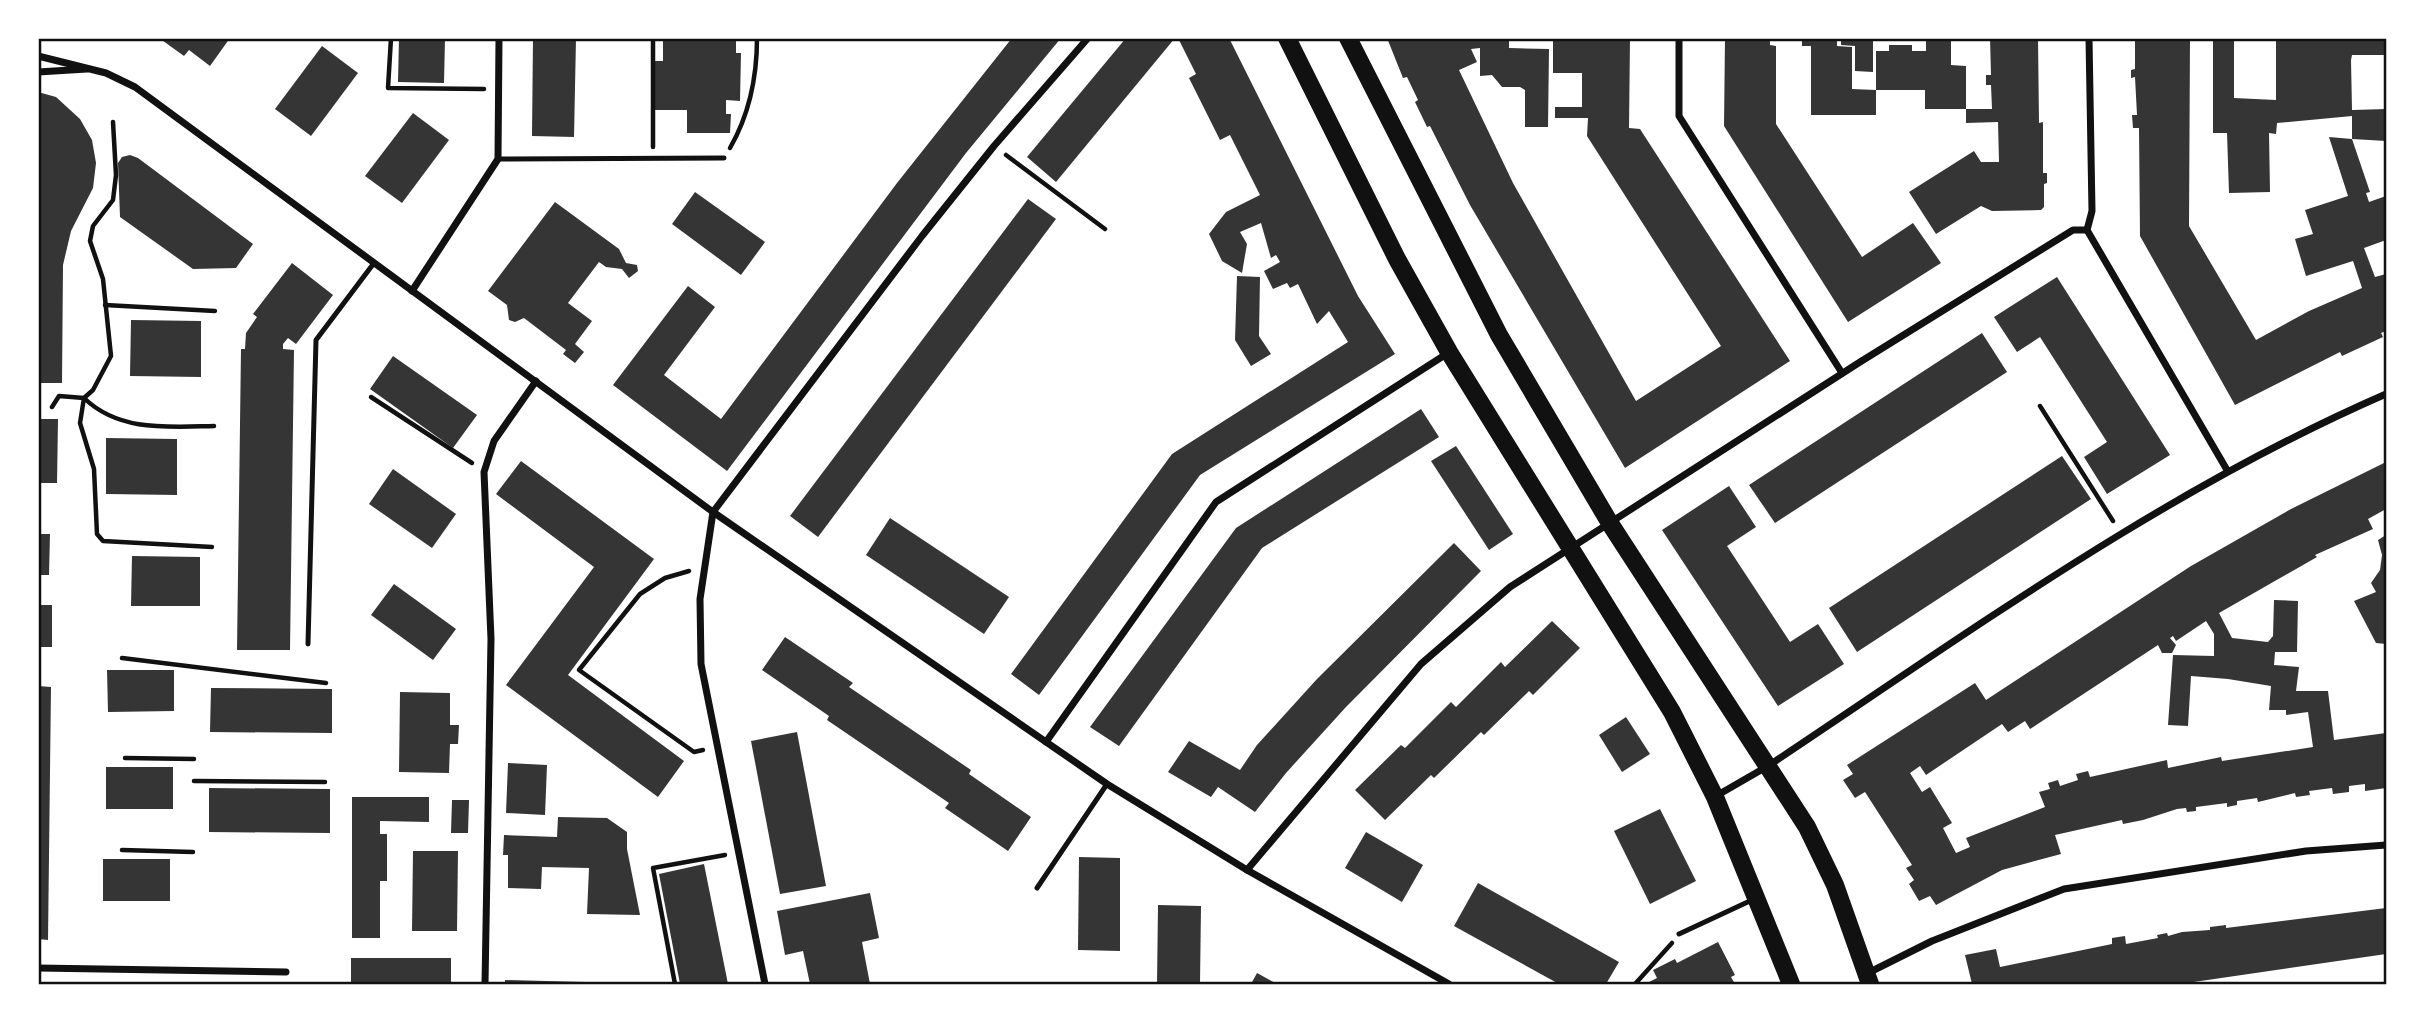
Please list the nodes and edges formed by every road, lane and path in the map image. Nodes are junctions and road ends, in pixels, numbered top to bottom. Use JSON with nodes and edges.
{"nodes":[{"id":1,"x":391,"y":38,"type":"edge"},
{"id":2,"x":499,"y":38,"type":"edge"},
{"id":3,"x":653,"y":38,"type":"edge"},
{"id":4,"x":758,"y":38,"type":"edge"},
{"id":5,"x":1088,"y":38,"type":"edge"},
{"id":6,"x":1287,"y":38,"type":"edge"},
{"id":7,"x":1348,"y":38,"type":"edge"},
{"id":8,"x":1679,"y":38,"type":"edge"},
{"id":9,"x":2090,"y":38,"type":"edge"},
{"id":10,"x":38,"y":56,"type":"edge"},
{"id":11,"x":90,"y":68,"type":"junction"},
{"id":12,"x":38,"y":72,"type":"edge"},
{"id":13,"x":499,"y":89,"type":"junction"},
{"id":14,"x":113,"y":122,"type":"dead end"},
{"id":15,"x":994,"y":146,"type":"junction"},
{"id":16,"x":653,"y":158,"type":"junction"},
{"id":17,"x":724,"y":158,"type":"joint"},
{"id":18,"x":498,"y":159,"type":"junction"},
{"id":19,"x":1105,"y":229,"type":"dead end"},
{"id":20,"x":2087,"y":230,"type":"junction"},
{"id":21,"x":374,"y":262,"type":"junction"},
{"id":22,"x":412,"y":291,"type":"junction"},
{"id":23,"x":105,"y":305,"type":"junction"},
{"id":24,"x":215,"y":311,"type":"dead end"},
{"id":25,"x":1449,"y":352,"type":"junction"},
{"id":26,"x":1842,"y":373,"type":"junction"},
{"id":27,"x":536,"y":382,"type":"junction"},
{"id":28,"x":2386,"y":394,"type":"edge"},
{"id":29,"x":371,"y":397,"type":"dead end"},
{"id":30,"x":84,"y":398,"type":"junction"},
{"id":31,"x":52,"y":407,"type":"dead end"},
{"id":32,"x":2040,"y":407,"type":"dead end"},
{"id":33,"x":214,"y":426,"type":"dead end"},
{"id":34,"x":2227,"y":470,"type":"junction"},
{"id":35,"x":484,"y":472,"type":"junction"},
{"id":36,"x":713,"y":512,"type":"junction"},
{"id":37,"x":1611,"y":525,"type":"junction"},
{"id":38,"x":2121,"y":533,"type":"junction"},
{"id":39,"x":212,"y":547,"type":"dead end"},
{"id":40,"x":1572,"y":547,"type":"junction"},
{"id":41,"x":704,"y":567,"type":"junction"},
{"id":42,"x":308,"y":644,"type":"dead end"},
{"id":43,"x":122,"y":659,"type":"dead end"},
{"id":44,"x":326,"y":683,"type":"dead end"},
{"id":45,"x":1046,"y":742,"type":"junction"},
{"id":46,"x":718,"y":748,"type":"junction"},
{"id":47,"x":125,"y":758,"type":"dead end"},
{"id":48,"x":194,"y":759,"type":"dead end"},
{"id":49,"x":1768,"y":766,"type":"junction"},
{"id":50,"x":194,"y":781,"type":"dead end"},
{"id":51,"x":325,"y":782,"type":"dead end"},
{"id":52,"x":1107,"y":784,"type":"junction"},
{"id":53,"x":1715,"y":797,"type":"junction"},
{"id":54,"x":2386,"y":845,"type":"edge"},
{"id":55,"x":122,"y":850,"type":"dead end"},
{"id":56,"x":193,"y":852,"type":"dead end"},
{"id":57,"x":739,"y":853,"type":"junction"},
{"id":58,"x":1247,"y":870,"type":"junction"},
{"id":59,"x":1037,"y":888,"type":"dead end"},
{"id":60,"x":1758,"y":897,"type":"junction"},
{"id":61,"x":1679,"y":934,"type":"dead end"},
{"id":62,"x":1669,"y":946,"type":"dead end"},
{"id":63,"x":38,"y":968,"type":"edge"},
{"id":64,"x":286,"y":972,"type":"dead end"},
{"id":65,"x":1869,"y":979,"type":"edge"},
{"id":66,"x":485,"y":985,"type":"edge"},
{"id":67,"x":675,"y":985,"type":"edge"},
{"id":68,"x":765,"y":985,"type":"edge"},
{"id":69,"x":1449,"y":985,"type":"edge"},
{"id":70,"x":1635,"y":985,"type":"edge"},
{"id":71,"x":1791,"y":985,"type":"edge"}],
"edges":[{"from":1,"to":13,"type":"path"},
{"from":2,"to":13,"type":"street"},
{"from":3,"to":16,"type":"path"},
{"from":4,"to":17,"type":"path"},
{"from":5,"to":15,"type":"street"},
{"from":6,"to":25,"type":"main road"},
{"from":7,"to":37,"type":"main road"},
{"from":8,"to":26,"type":"street"},
{"from":9,"to":20,"type":"street"},
{"from":10,"to":11,"type":"street"},
{"from":11,"to":12,"type":"street"},
{"from":11,"to":21,"type":"street"},
{"from":13,"to":18,"type":"street"},
{"from":14,"to":23,"type":"path"},
{"from":15,"to":19,"type":"path"},
{"from":15,"to":36,"type":"street"},
{"from":16,"to":17,"type":"lane"},
{"from":16,"to":18,"type":"lane"},
{"from":18,"to":22,"type":"street"},
{"from":20,"to":26,"type":"street"},
{"from":20,"to":34,"type":"street"},
{"from":21,"to":22,"type":"street"},
{"from":21,"to":42,"type":"lane"},
{"from":22,"to":27,"type":"street"},
{"from":23,"to":24,"type":"path"},
{"from":23,"to":30,"type":"path"},
{"from":25,"to":40,"type":"main road"},
{"from":25,"to":45,"type":"street"},
{"from":26,"to":37,"type":"street"},
{"from":27,"to":35,"type":"street"},
{"from":27,"to":36,"type":"street"},
{"from":28,"to":34,"type":"street"},
{"from":29,"to":35,"type":"path"},
{"from":30,"to":31,"type":"path"},
{"from":30,"to":33,"type":"path"},
{"from":30,"to":39,"type":"path"},
{"from":32,"to":38,"type":"path"},
{"from":34,"to":38,"type":"street"},
{"from":35,"to":66,"type":"street"},
{"from":36,"to":41,"type":"street"},
{"from":36,"to":45,"type":"street"},
{"from":37,"to":40,"type":"street"},
{"from":37,"to":49,"type":"main road"},
{"from":38,"to":49,"type":"street"},
{"from":40,"to":53,"type":"main road"},
{"from":40,"to":58,"type":"street"},
{"from":41,"to":46,"type":"street"},
{"from":41,"to":46,"type":"path"},
{"from":43,"to":44,"type":"path"},
{"from":45,"to":52,"type":"street"},
{"from":46,"to":57,"type":"street"},
{"from":47,"to":48,"type":"path"},
{"from":49,"to":53,"type":"street"},
{"from":49,"to":65,"type":"main road"},
{"from":50,"to":51,"type":"path"},
{"from":52,"to":58,"type":"street"},
{"from":52,"to":59,"type":"lane"},
{"from":53,"to":60,"type":"main road"},
{"from":54,"to":65,"type":"street"},
{"from":55,"to":56,"type":"path"},
{"from":57,"to":67,"type":"path"},
{"from":57,"to":68,"type":"street"},
{"from":58,"to":69,"type":"street"},
{"from":60,"to":61,"type":"lane"},
{"from":60,"to":71,"type":"main road"},
{"from":62,"to":70,"type":"path"},
{"from":63,"to":64,"type":"street"}]}
